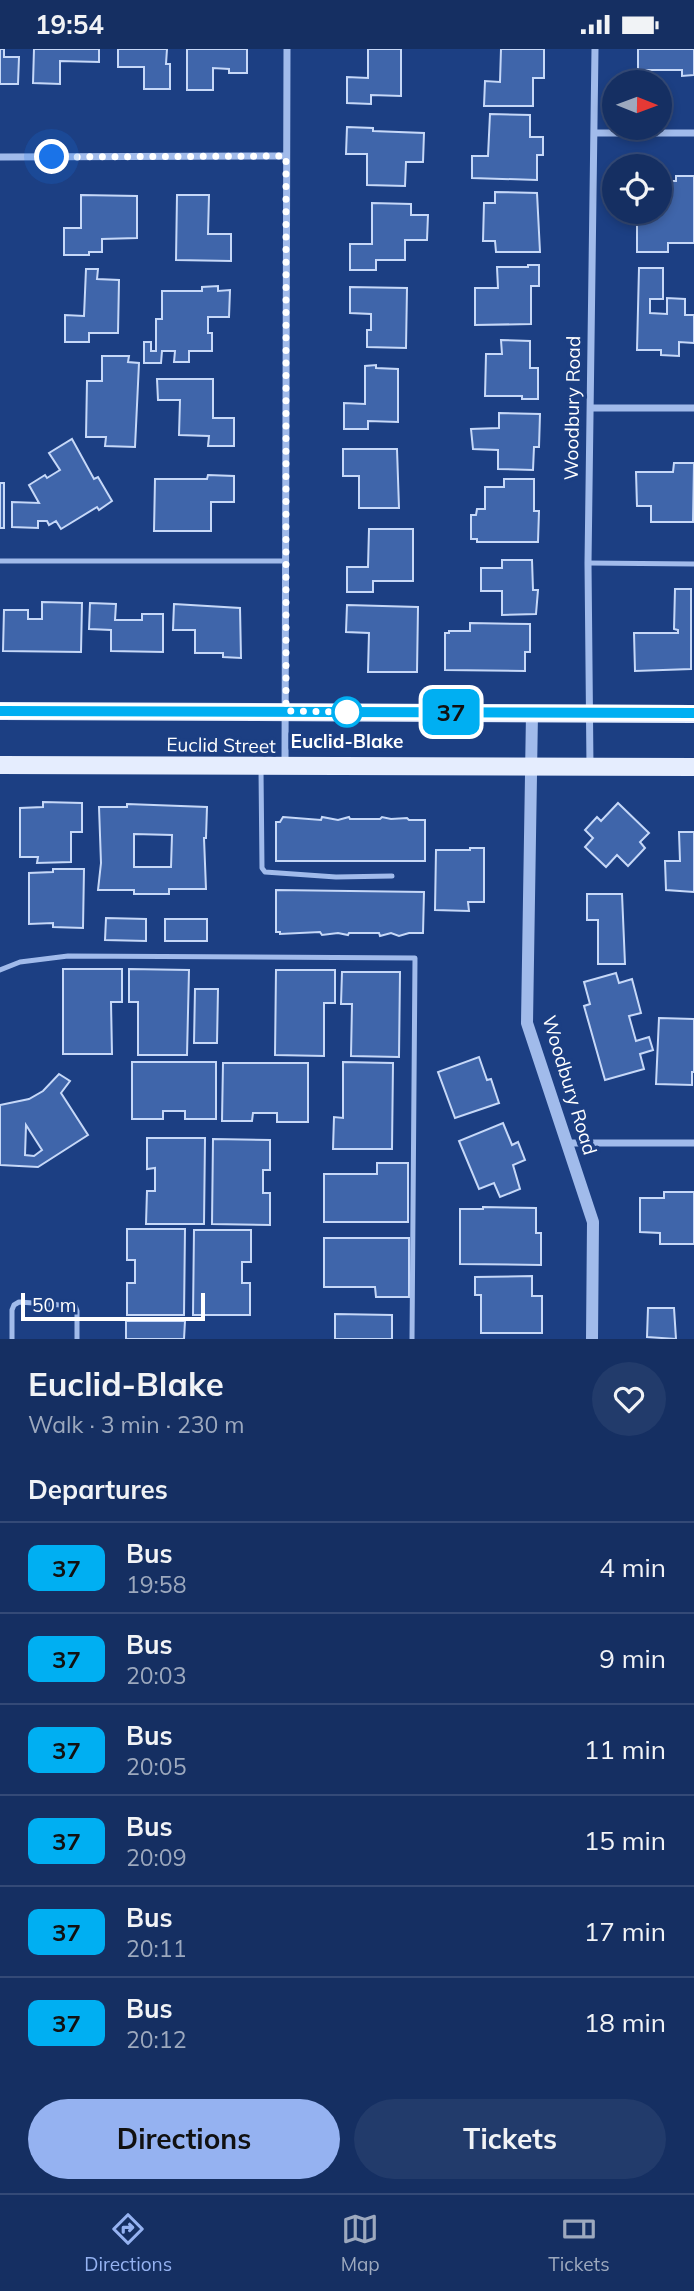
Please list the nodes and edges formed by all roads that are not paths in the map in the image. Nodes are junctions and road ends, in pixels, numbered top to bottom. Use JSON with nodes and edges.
{"nodes":[{"id":1,"x":287,"y":49,"type":"edge"},
{"id":2,"x":595,"y":49,"type":"edge"},
{"id":3,"x":595,"y":133,"type":"junction"},
{"id":4,"x":694,"y":133,"type":"edge"},
{"id":5,"x":286,"y":156,"type":"junction"},
{"id":6,"x":0,"y":157,"type":"edge"},
{"id":7,"x":591,"y":408,"type":"junction"},
{"id":8,"x":694,"y":408,"type":"edge"},
{"id":9,"x":286,"y":561,"type":"junction"},
{"id":10,"x":0,"y":562,"type":"edge"},
{"id":11,"x":588,"y":563,"type":"junction"},
{"id":12,"x":694,"y":564,"type":"edge"},
{"id":13,"x":0,"y":711,"type":"edge"},
{"id":14,"x":286,"y":711,"type":"junction"},
{"id":15,"x":532,"y":713,"type":"junction"},
{"id":16,"x":591,"y":713,"type":"junction"},
{"id":17,"x":694,"y":713,"type":"edge"},
{"id":18,"x":0,"y":765,"type":"edge"},
{"id":19,"x":261,"y":767,"type":"junction"},
{"id":20,"x":285,"y":767,"type":"junction"},
{"id":21,"x":532,"y":767,"type":"junction"},
{"id":22,"x":590,"y":767,"type":"junction"},
{"id":23,"x":694,"y":767,"type":"edge"},
{"id":24,"x":391,"y":876,"type":"dead end"},
{"id":25,"x":0,"y":970,"type":"edge"},
{"id":26,"x":567,"y":1143,"type":"junction"},
{"id":27,"x":694,"y":1143,"type":"edge"},
{"id":28,"x":12,"y":1339,"type":"edge"},
{"id":29,"x":77,"y":1339,"type":"edge"},
{"id":30,"x":412,"y":1339,"type":"edge"},
{"id":31,"x":592,"y":1339,"type":"edge"}],
"edges":[{"from":1,"to":5,"type":"street"},
{"from":2,"to":3,"type":"street","name":"Woodbury Road"},
{"from":3,"to":4,"type":"street"},
{"from":3,"to":7,"type":"street","name":"Woodbury Road"},
{"from":5,"to":6,"type":"street"},
{"from":5,"to":9,"type":"street"},
{"from":7,"to":8,"type":"street"},
{"from":7,"to":11,"type":"street","name":"Woodbury Road"},
{"from":9,"to":10,"type":"lane"},
{"from":9,"to":14,"type":"street"},
{"from":11,"to":12,"type":"lane"},
{"from":11,"to":16,"type":"street","name":"Woodbury Road"},
{"from":13,"to":14,"type":"main road","name":"Euclid Street"},
{"from":14,"to":15,"type":"main road","name":"Euclid Street"},
{"from":14,"to":20,"type":"street"},
{"from":15,"to":16,"type":"main road","name":"Euclid Street"},
{"from":15,"to":21,"type":"street","name":"Woodbury Road"},
{"from":16,"to":17,"type":"main road","name":"Euclid Street"},
{"from":16,"to":22,"type":"street","name":"Woodbury Road"},
{"from":18,"to":19,"type":"main road","name":"Euclid Street"},
{"from":19,"to":20,"type":"main road","name":"Euclid Street"},
{"from":19,"to":24,"type":"lane"},
{"from":20,"to":21,"type":"main road","name":"Euclid Street"},
{"from":21,"to":22,"type":"main road","name":"Euclid Street"},
{"from":21,"to":26,"type":"street","name":"Woodbury Road"},
{"from":22,"to":23,"type":"main road","name":"Euclid Street"},
{"from":25,"to":30,"type":"lane"},
{"from":26,"to":27,"type":"street"},
{"from":26,"to":31,"type":"street","name":"Woodbury Road"},
{"from":28,"to":29,"type":"lane"}]}
